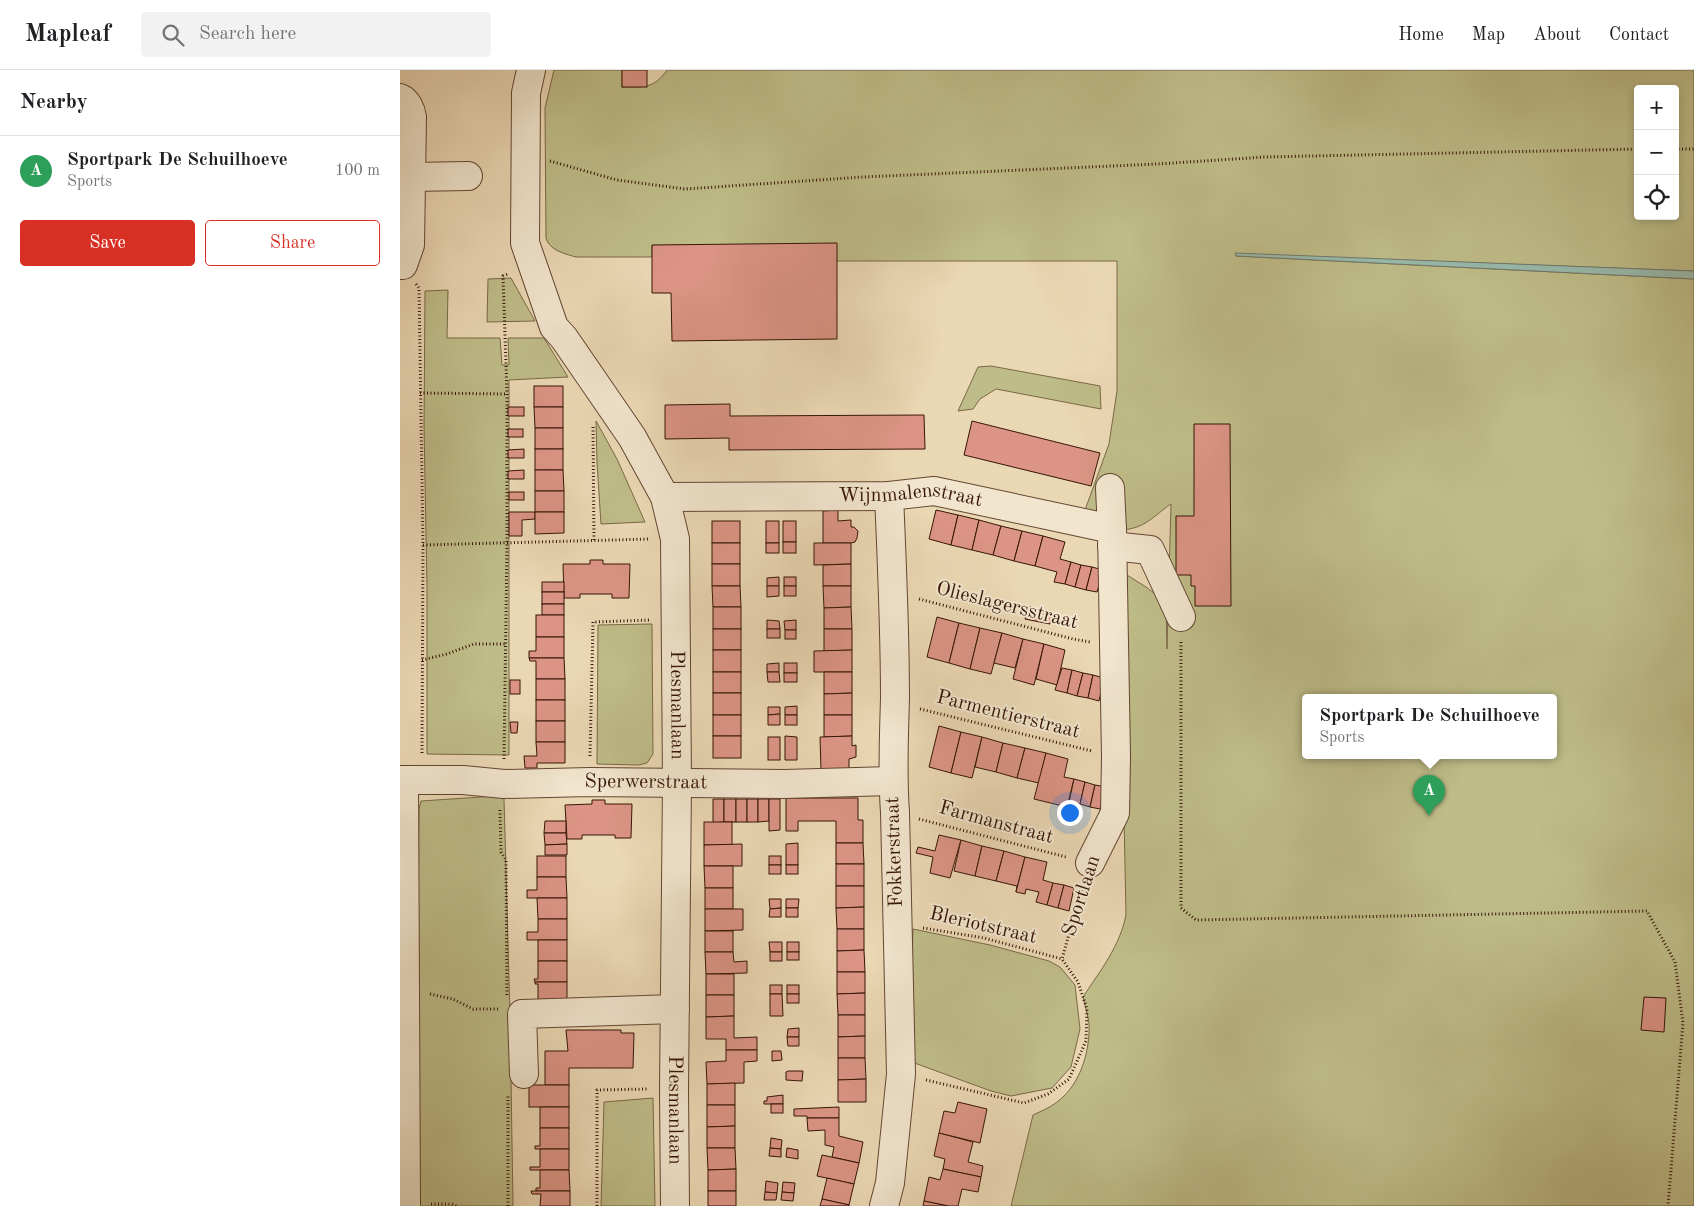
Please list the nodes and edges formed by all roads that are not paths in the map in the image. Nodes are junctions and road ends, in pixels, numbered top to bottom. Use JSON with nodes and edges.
{"nodes":[{"id":1,"x":530,"y":70,"type":"edge"},
{"id":2,"x":400,"y":98,"type":"edge"},
{"id":3,"x":468,"y":176,"type":"dead end"},
{"id":4,"x":411,"y":177,"type":"junction"},
{"id":5,"x":402,"y":265,"type":"edge"},
{"id":6,"x":1110,"y":488,"type":"dead end"},
{"id":7,"x":889,"y":496,"type":"junction"},
{"id":8,"x":664,"y":497,"type":"junction"},
{"id":9,"x":1112,"y":537,"type":"junction"},
{"id":10,"x":1181,"y":617,"type":"road end"},
{"id":11,"x":408,"y":780,"type":"edge"},
{"id":12,"x":892,"y":781,"type":"junction"},
{"id":13,"x":677,"y":783,"type":"junction"},
{"id":14,"x":1090,"y":863,"type":"road end"},
{"id":15,"x":675,"y":1009,"type":"junction"},
{"id":16,"x":516,"y":1082,"type":"road end"},
{"id":17,"x":406,"y":1206,"type":"edge"},
{"id":18,"x":675,"y":1206,"type":"edge"},
{"id":19,"x":884,"y":1206,"type":"edge"}],
"edges":[{"from":1,"to":8,"type":"street","name":"Plesmanlaan"},
{"from":2,"to":4,"type":"street"},
{"from":3,"to":4,"type":"street"},
{"from":4,"to":5,"type":"street"},
{"from":6,"to":9,"type":"street"},
{"from":7,"to":8,"type":"street","name":"Wijnmalenstraat"},
{"from":7,"to":9,"type":"street","name":"Wijnmalenstraat"},
{"from":7,"to":12,"type":"street","name":"Fokkerstraat"},
{"from":8,"to":13,"type":"street","name":"Plesmanlaan"},
{"from":9,"to":10,"type":"street","name":"Wijnmalenstraat"},
{"from":9,"to":14,"type":"street","name":"Sportlaan"},
{"from":11,"to":13,"type":"street","name":"Sperwerstraat"},
{"from":11,"to":17,"type":"street"},
{"from":12,"to":13,"type":"street","name":"Sperwerstraat"},
{"from":12,"to":19,"type":"street","name":"Fokkerstraat"},
{"from":13,"to":15,"type":"street","name":"Plesmanlaan"},
{"from":15,"to":16,"type":"street"},
{"from":15,"to":18,"type":"street","name":"Plesmanlaan"}]}
